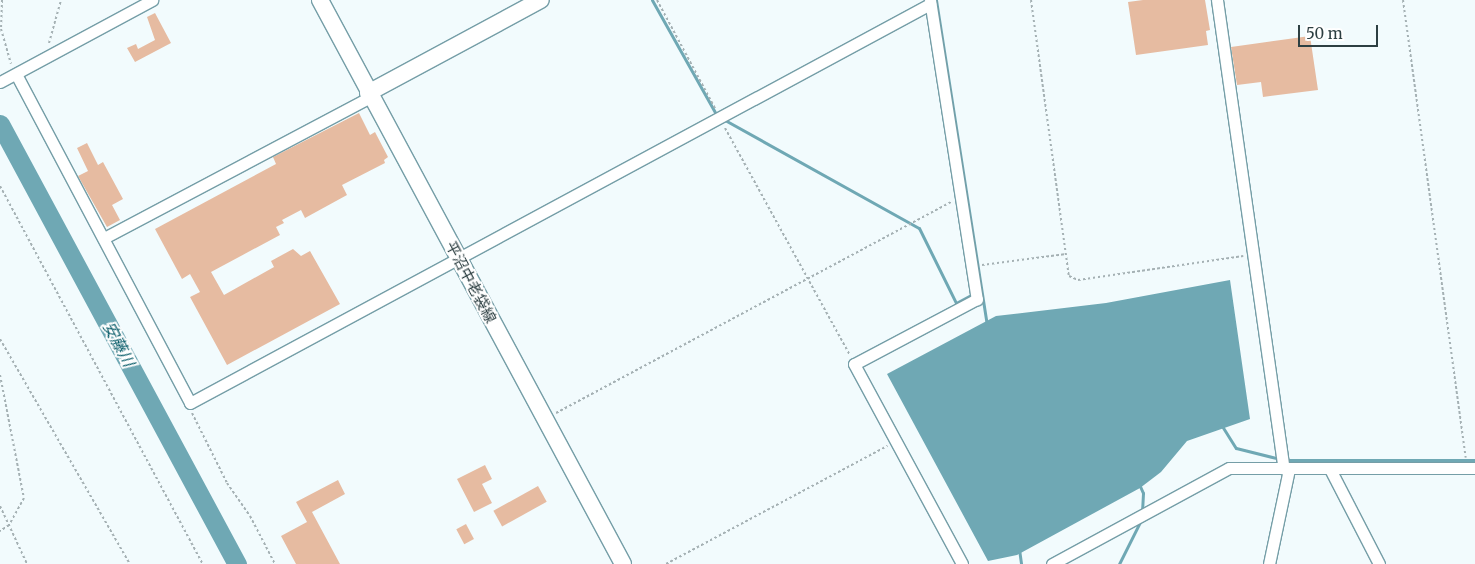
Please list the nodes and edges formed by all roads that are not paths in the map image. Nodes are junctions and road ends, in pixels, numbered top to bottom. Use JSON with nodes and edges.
{"nodes":[{"id":1,"x":152,"y":0,"type":"edge"},
{"id":2,"x":320,"y":0,"type":"edge"},
{"id":3,"x":541,"y":0,"type":"edge"},
{"id":4,"x":1217,"y":0,"type":"edge"},
{"id":5,"x":930,"y":2,"type":"edge"},
{"id":6,"x":9,"y":78,"type":"edge"},
{"id":7,"x":369,"y":95,"type":"junction"},
{"id":8,"x":104,"y":238,"type":"junction"},
{"id":9,"x":458,"y":257,"type":"junction"},
{"id":10,"x":1286,"y":468,"type":"junction"},
{"id":11,"x":1471,"y":468,"type":"edge"},
{"id":12,"x":1330,"y":469,"type":"junction"},
{"id":13,"x":623,"y":564,"type":"edge"},
{"id":14,"x":962,"y":564,"type":"edge"},
{"id":15,"x":1052,"y":564,"type":"edge"},
{"id":16,"x":1269,"y":564,"type":"edge"},
{"id":17,"x":1379,"y":564,"type":"edge"}],
"edges":[{"from":1,"to":6,"type":"street"},
{"from":2,"to":7,"type":"main road","name":"平沼中老袋線"},
{"from":3,"to":7,"type":"main road"},
{"from":4,"to":10,"type":"street"},
{"from":5,"to":9,"type":"street"},
{"from":5,"to":14,"type":"street"},
{"from":6,"to":8,"type":"street"},
{"from":7,"to":8,"type":"street"},
{"from":7,"to":9,"type":"main road","name":"平沼中老袋線"},
{"from":8,"to":9,"type":"street"},
{"from":9,"to":13,"type":"main road","name":"平沼中老袋線"},
{"from":10,"to":12,"type":"street"},
{"from":10,"to":15,"type":"street"},
{"from":10,"to":16,"type":"street"},
{"from":11,"to":12,"type":"street"},
{"from":12,"to":17,"type":"street"}]}
